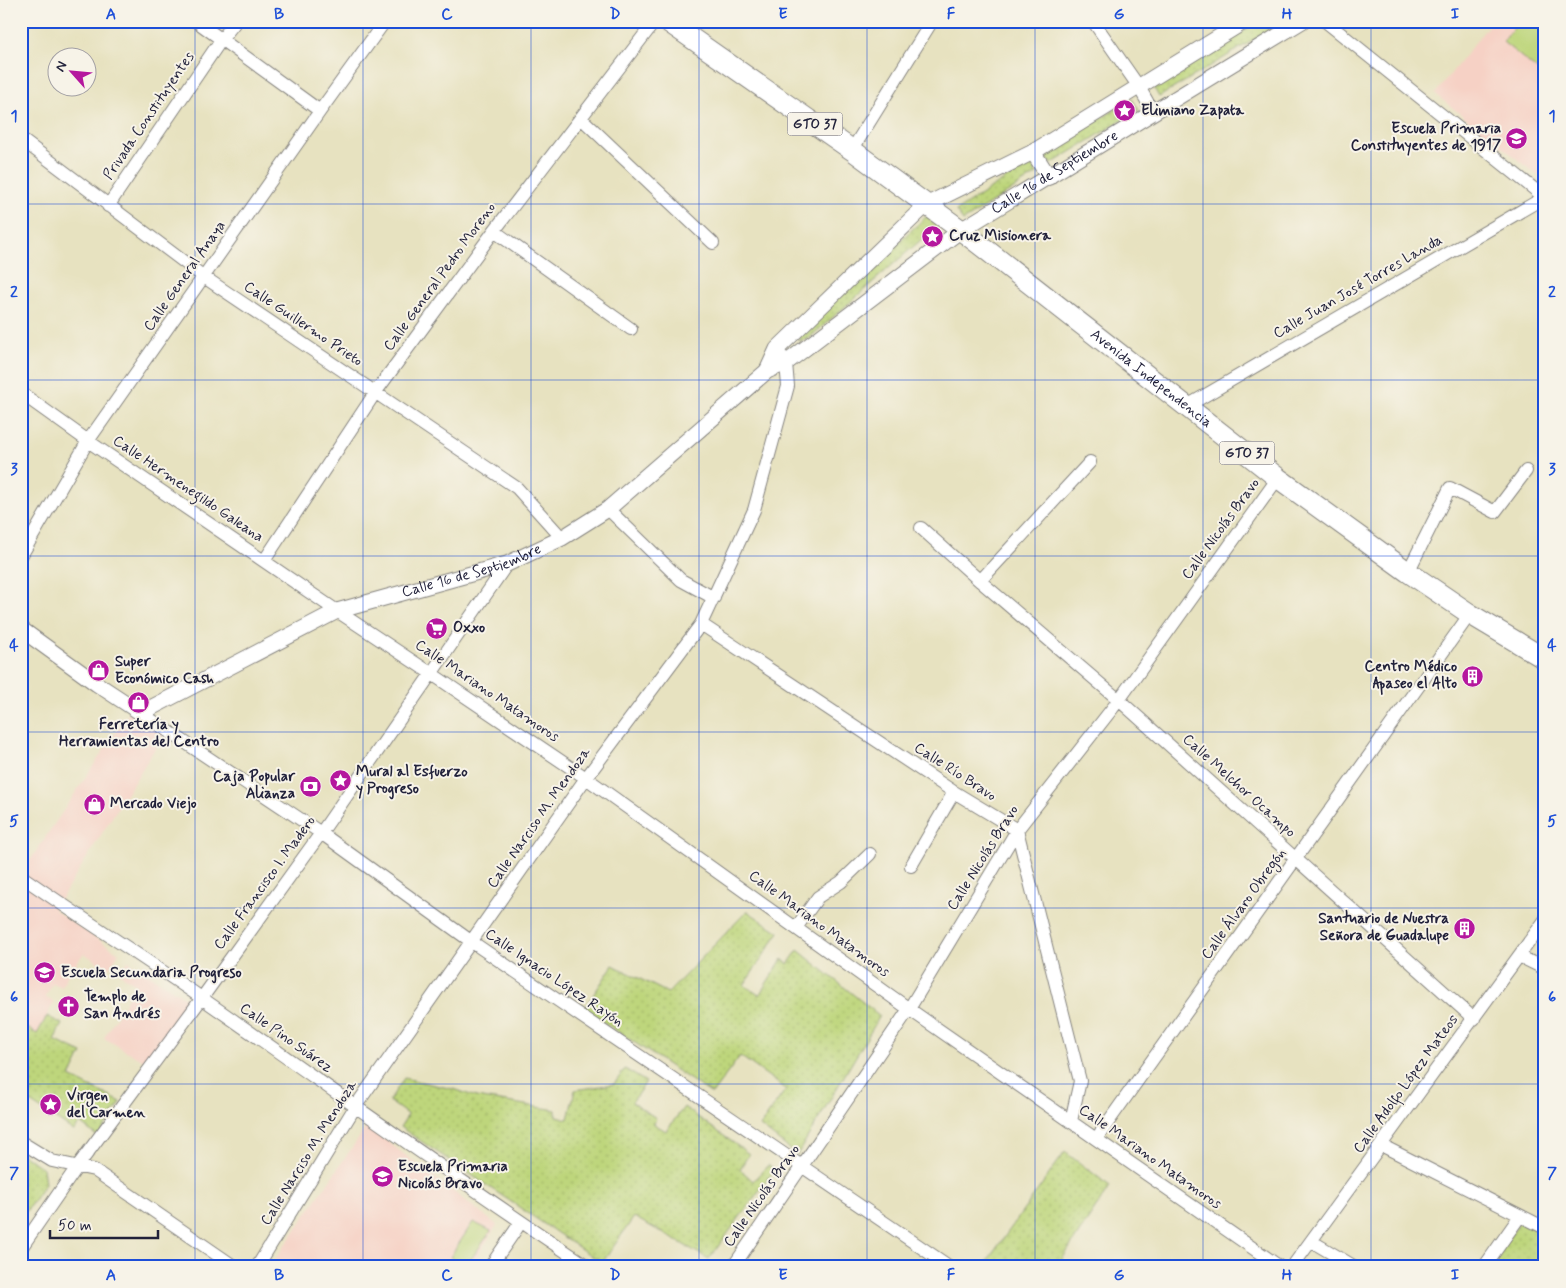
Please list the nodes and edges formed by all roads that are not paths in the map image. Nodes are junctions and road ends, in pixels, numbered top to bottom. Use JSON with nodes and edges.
{"nodes":[{"id":1,"x":196,"y":21,"type":"edge"},
{"id":2,"x":236,"y":21,"type":"edge"},
{"id":3,"x":385,"y":21,"type":"edge"},
{"id":4,"x":655,"y":21,"type":"edge"},
{"id":5,"x":667,"y":21,"type":"edge"},
{"id":6,"x":932,"y":21,"type":"edge"},
{"id":7,"x":1094,"y":21,"type":"edge"},
{"id":8,"x":1245,"y":21,"type":"edge"},
{"id":9,"x":1302,"y":21,"type":"edge"},
{"id":10,"x":1326,"y":21,"type":"edge"},
{"id":11,"x":221,"y":40,"type":"junction"},
{"id":12,"x":1139,"y":87,"type":"junction"},
{"id":13,"x":320,"y":111,"type":"junction"},
{"id":14,"x":1153,"y":112,"type":"junction"},
{"id":15,"x":581,"y":118,"type":"junction"},
{"id":16,"x":21,"y":139,"type":"edge"},
{"id":17,"x":852,"y":150,"type":"junction"},
{"id":18,"x":1032,"y":152,"type":"junction"},
{"id":19,"x":1049,"y":177,"type":"junction"},
{"id":20,"x":1544,"y":197,"type":"edge"},
{"id":21,"x":926,"y":205,"type":"junction"},
{"id":22,"x":108,"y":206,"type":"junction"},
{"id":23,"x":960,"y":230,"type":"junction"},
{"id":24,"x":494,"y":231,"type":"junction"},
{"id":25,"x":714,"y":243,"type":"dead end"},
{"id":26,"x":204,"y":277,"type":"junction"},
{"id":27,"x":630,"y":329,"type":"dead end"},
{"id":28,"x":777,"y":349,"type":"junction"},
{"id":29,"x":786,"y":363,"type":"junction"},
{"id":30,"x":767,"y":371,"type":"junction"},
{"id":31,"x":21,"y":393,"type":"edge"},
{"id":32,"x":375,"y":393,"type":"junction"},
{"id":33,"x":1187,"y":406,"type":"junction"},
{"id":34,"x":88,"y":441,"type":"junction"},
{"id":35,"x":1090,"y":462,"type":"dead end"},
{"id":36,"x":1526,"y":471,"type":"dead end"},
{"id":37,"x":1278,"y":478,"type":"junction"},
{"id":38,"x":608,"y":509,"type":"junction"},
{"id":39,"x":921,"y":528,"type":"dead end"},
{"id":40,"x":562,"y":538,"type":"junction"},
{"id":41,"x":21,"y":556,"type":"edge"},
{"id":42,"x":264,"y":561,"type":"junction"},
{"id":43,"x":507,"y":564,"type":"junction"},
{"id":44,"x":1408,"y":572,"type":"junction"},
{"id":45,"x":980,"y":581,"type":"junction"},
{"id":46,"x":714,"y":598,"type":"junction"},
{"id":47,"x":337,"y":612,"type":"junction"},
{"id":48,"x":1470,"y":614,"type":"junction"},
{"id":49,"x":700,"y":624,"type":"junction"},
{"id":50,"x":21,"y":629,"type":"edge"},
{"id":51,"x":1545,"y":659,"type":"edge"},
{"id":52,"x":432,"y":674,"type":"junction"},
{"id":53,"x":1119,"y":700,"type":"junction"},
{"id":54,"x":141,"y":713,"type":"junction"},
{"id":55,"x":586,"y":778,"type":"junction"},
{"id":56,"x":954,"y":792,"type":"junction"},
{"id":57,"x":1017,"y":830,"type":"junction"},
{"id":58,"x":321,"y":833,"type":"junction"},
{"id":59,"x":870,"y":854,"type":"dead end"},
{"id":60,"x":1296,"y":860,"type":"junction"},
{"id":61,"x":911,"y":866,"type":"dead end"},
{"id":62,"x":21,"y":876,"type":"edge"},
{"id":63,"x":1545,"y":920,"type":"edge"},
{"id":64,"x":796,"y":928,"type":"junction"},
{"id":65,"x":472,"y":942,"type":"junction"},
{"id":66,"x":1519,"y":956,"type":"junction"},
{"id":67,"x":1545,"y":969,"type":"edge"},
{"id":68,"x":202,"y":998,"type":"junction"},
{"id":69,"x":909,"y":1010,"type":"junction"},
{"id":70,"x":1474,"y":1019,"type":"junction"},
{"id":71,"x":355,"y":1107,"type":"junction"},
{"id":72,"x":1072,"y":1122,"type":"junction"},
{"id":73,"x":1096,"y":1139,"type":"junction"},
{"id":74,"x":21,"y":1142,"type":"edge"},
{"id":75,"x":1381,"y":1145,"type":"junction"},
{"id":76,"x":77,"y":1167,"type":"junction"},
{"id":77,"x":802,"y":1167,"type":"junction"},
{"id":78,"x":1520,"y":1216,"type":"junction"},
{"id":79,"x":521,"y":1222,"type":"junction"},
{"id":80,"x":1545,"y":1228,"type":"edge"},
{"id":81,"x":1311,"y":1241,"type":"junction"},
{"id":82,"x":21,"y":1248,"type":"edge"},
{"id":83,"x":235,"y":1267,"type":"edge"},
{"id":84,"x":257,"y":1267,"type":"edge"},
{"id":85,"x":490,"y":1267,"type":"edge"},
{"id":86,"x":589,"y":1267,"type":"edge"},
{"id":87,"x":733,"y":1267,"type":"edge"},
{"id":88,"x":950,"y":1267,"type":"edge"},
{"id":89,"x":1280,"y":1267,"type":"edge"},
{"id":90,"x":1292,"y":1267,"type":"edge"},
{"id":91,"x":1355,"y":1267,"type":"edge"},
{"id":92,"x":1484,"y":1267,"type":"edge"}],
"edges":[{"from":1,"to":11,"type":"street"},
{"from":2,"to":11,"type":"street","name":"Privada Constituyentes"},
{"from":3,"to":13,"type":"street","name":"Calle General Anaya"},
{"from":4,"to":15,"type":"street","name":"Calle General Pedro Moreno"},
{"from":5,"to":17,"type":"main road","number":"GTO 37"},
{"from":6,"to":17,"type":"street"},
{"from":7,"to":12,"type":"street"},
{"from":8,"to":12,"type":"street","name":"Calle 16 de Septiembre"},
{"from":9,"to":14,"type":"street","name":"Calle 16 de Septiembre"},
{"from":10,"to":20,"type":"street"},
{"from":11,"to":13,"type":"street"},
{"from":11,"to":22,"type":"street","name":"Privada Constituyentes"},
{"from":12,"to":14,"type":"street"},
{"from":12,"to":18,"type":"street","name":"Calle 16 de Septiembre"},
{"from":13,"to":26,"type":"street","name":"Calle General Anaya"},
{"from":14,"to":19,"type":"street","name":"Calle 16 de Septiembre"},
{"from":15,"to":24,"type":"street","name":"Calle General Pedro Moreno"},
{"from":15,"to":25,"type":"street"},
{"from":16,"to":22,"type":"street","name":"Calle Guillermo Prieto"},
{"from":17,"to":21,"type":"main road","number":"GTO 37"},
{"from":18,"to":19,"type":"street"},
{"from":18,"to":21,"type":"street","name":"Calle 16 de Septiembre"},
{"from":19,"to":23,"type":"street","name":"Calle 16 de Septiembre"},
{"from":20,"to":33,"type":"street","name":"Calle Juan José Torres Landa"},
{"from":21,"to":23,"type":"main road","number":"GTO 37"},
{"from":21,"to":28,"type":"street","name":"Calle 16 de Septiembre"},
{"from":22,"to":26,"type":"street","name":"Calle Guillermo Prieto"},
{"from":23,"to":29,"type":"street","name":"Calle 16 de Septiembre"},
{"from":23,"to":33,"type":"main road","name":"Avenida Independencia","number":"GTO 37"},
{"from":24,"to":27,"type":"street"},
{"from":24,"to":32,"type":"street","name":"Calle General Pedro Moreno"},
{"from":26,"to":32,"type":"street","name":"Calle Guillermo Prieto"},
{"from":26,"to":34,"type":"street","name":"Calle General Anaya"},
{"from":28,"to":29,"type":"street"},
{"from":28,"to":30,"type":"street","name":"Calle 16 de Septiembre"},
{"from":29,"to":30,"type":"street","name":"Calle 16 de Septiembre"},
{"from":29,"to":46,"type":"street","name":"Calle Narciso M. Mendoza"},
{"from":30,"to":38,"type":"street","name":"Calle 16 de Septiembre"},
{"from":31,"to":34,"type":"street","name":"Calle Hermenegildo Galeana"},
{"from":32,"to":40,"type":"street","name":"Calle Guillermo Prieto"},
{"from":32,"to":42,"type":"street","name":"Calle General Pedro Moreno"},
{"from":33,"to":37,"type":"main road","name":"Avenida Independencia","number":"GTO 37"},
{"from":34,"to":41,"type":"street","name":"Calle General Anaya"},
{"from":34,"to":42,"type":"street","name":"Calle Hermenegildo Galeana"},
{"from":35,"to":45,"type":"street"},
{"from":36,"to":44,"type":"street"},
{"from":37,"to":44,"type":"main road","name":"Avenida Independencia","number":"GTO 37"},
{"from":37,"to":53,"type":"street","name":"Calle Nicolás Bravo"},
{"from":38,"to":40,"type":"street","name":"Calle 16 de Septiembre"},
{"from":38,"to":46,"type":"street"},
{"from":39,"to":45,"type":"street","name":"Calle Melchor Ocampo"},
{"from":40,"to":43,"type":"street","name":"Calle 16 de Septiembre"},
{"from":42,"to":47,"type":"street","name":"Calle Hermenegildo Galeana"},
{"from":43,"to":47,"type":"street","name":"Calle 16 de Septiembre"},
{"from":43,"to":52,"type":"street","name":"Calle Francisco I. Madero"},
{"from":44,"to":48,"type":"main road","name":"Avenida Independencia","number":"GTO 37"},
{"from":45,"to":53,"type":"street","name":"Calle Melchor Ocampo"},
{"from":46,"to":49,"type":"street","name":"Calle Narciso M. Mendoza"},
{"from":47,"to":52,"type":"street","name":"Calle Mariano Matamoros"},
{"from":47,"to":54,"type":"street","name":"Calle 16 de Septiembre"},
{"from":48,"to":51,"type":"main road","name":"Avenida Independencia","number":"GTO 37"},
{"from":48,"to":60,"type":"street","name":"Calle Álvaro Obregón"},
{"from":49,"to":55,"type":"street","name":"Calle Narciso M. Mendoza"},
{"from":49,"to":56,"type":"street","name":"Calle Río Bravo"},
{"from":50,"to":54,"type":"street"},
{"from":52,"to":55,"type":"street","name":"Calle Mariano Matamoros"},
{"from":52,"to":58,"type":"street","name":"Calle Francisco I. Madero"},
{"from":53,"to":57,"type":"street","name":"Calle Nicolás Bravo"},
{"from":53,"to":60,"type":"street","name":"Calle Melchor Ocampo"},
{"from":54,"to":58,"type":"street","name":"Calle Ignacio López Rayón"},
{"from":55,"to":64,"type":"street","name":"Calle Mariano Matamoros"},
{"from":55,"to":65,"type":"street","name":"Calle Narciso M. Mendoza"},
{"from":56,"to":57,"type":"street","name":"Calle Río Bravo"},
{"from":56,"to":61,"type":"street"},
{"from":57,"to":69,"type":"street","name":"Calle Nicolás Bravo"},
{"from":57,"to":72,"type":"street"},
{"from":58,"to":65,"type":"street","name":"Calle Ignacio López Rayón"},
{"from":58,"to":68,"type":"street","name":"Calle Francisco I. Madero"},
{"from":59,"to":64,"type":"street"},
{"from":60,"to":70,"type":"street","name":"Calle Melchor Ocampo"},
{"from":60,"to":73,"type":"street","name":"Calle Álvaro Obregón"},
{"from":62,"to":68,"type":"street","name":"Calle Pino Suárez"},
{"from":63,"to":66,"type":"street","name":"Calle Adolfo López Mateos"},
{"from":64,"to":69,"type":"street","name":"Calle Mariano Matamoros"},
{"from":65,"to":71,"type":"street","name":"Calle Narciso M. Mendoza"},
{"from":65,"to":77,"type":"street","name":"Calle Ignacio López Rayón"},
{"from":66,"to":67,"type":"street"},
{"from":66,"to":70,"type":"street","name":"Calle Adolfo López Mateos"},
{"from":68,"to":71,"type":"street","name":"Calle Pino Suárez"},
{"from":68,"to":76,"type":"street","name":"Calle Francisco I. Madero"},
{"from":69,"to":72,"type":"street","name":"Calle Mariano Matamoros"},
{"from":69,"to":77,"type":"street","name":"Calle Nicolás Bravo"},
{"from":70,"to":75,"type":"street","name":"Calle Adolfo López Mateos"},
{"from":71,"to":79,"type":"street","name":"Calle Pino Suárez"},
{"from":71,"to":84,"type":"street","name":"Calle Narciso M. Mendoza"},
{"from":72,"to":73,"type":"street","name":"Calle Mariano Matamoros"},
{"from":73,"to":89,"type":"street","name":"Calle Mariano Matamoros"},
{"from":74,"to":76,"type":"street"},
{"from":75,"to":78,"type":"street"},
{"from":75,"to":81,"type":"street","name":"Calle Adolfo López Mateos"},
{"from":76,"to":82,"type":"street","name":"Calle Francisco I. Madero"},
{"from":76,"to":83,"type":"street"},
{"from":77,"to":87,"type":"street","name":"Calle Nicolás Bravo"},
{"from":77,"to":88,"type":"street","name":"Calle Ignacio López Rayón"},
{"from":78,"to":80,"type":"street"},
{"from":78,"to":92,"type":"street"},
{"from":79,"to":85,"type":"street"},
{"from":79,"to":86,"type":"street","name":"Calle Pino Suárez"},
{"from":81,"to":90,"type":"street","name":"Calle Adolfo López Mateos"},
{"from":81,"to":91,"type":"street"}]}
